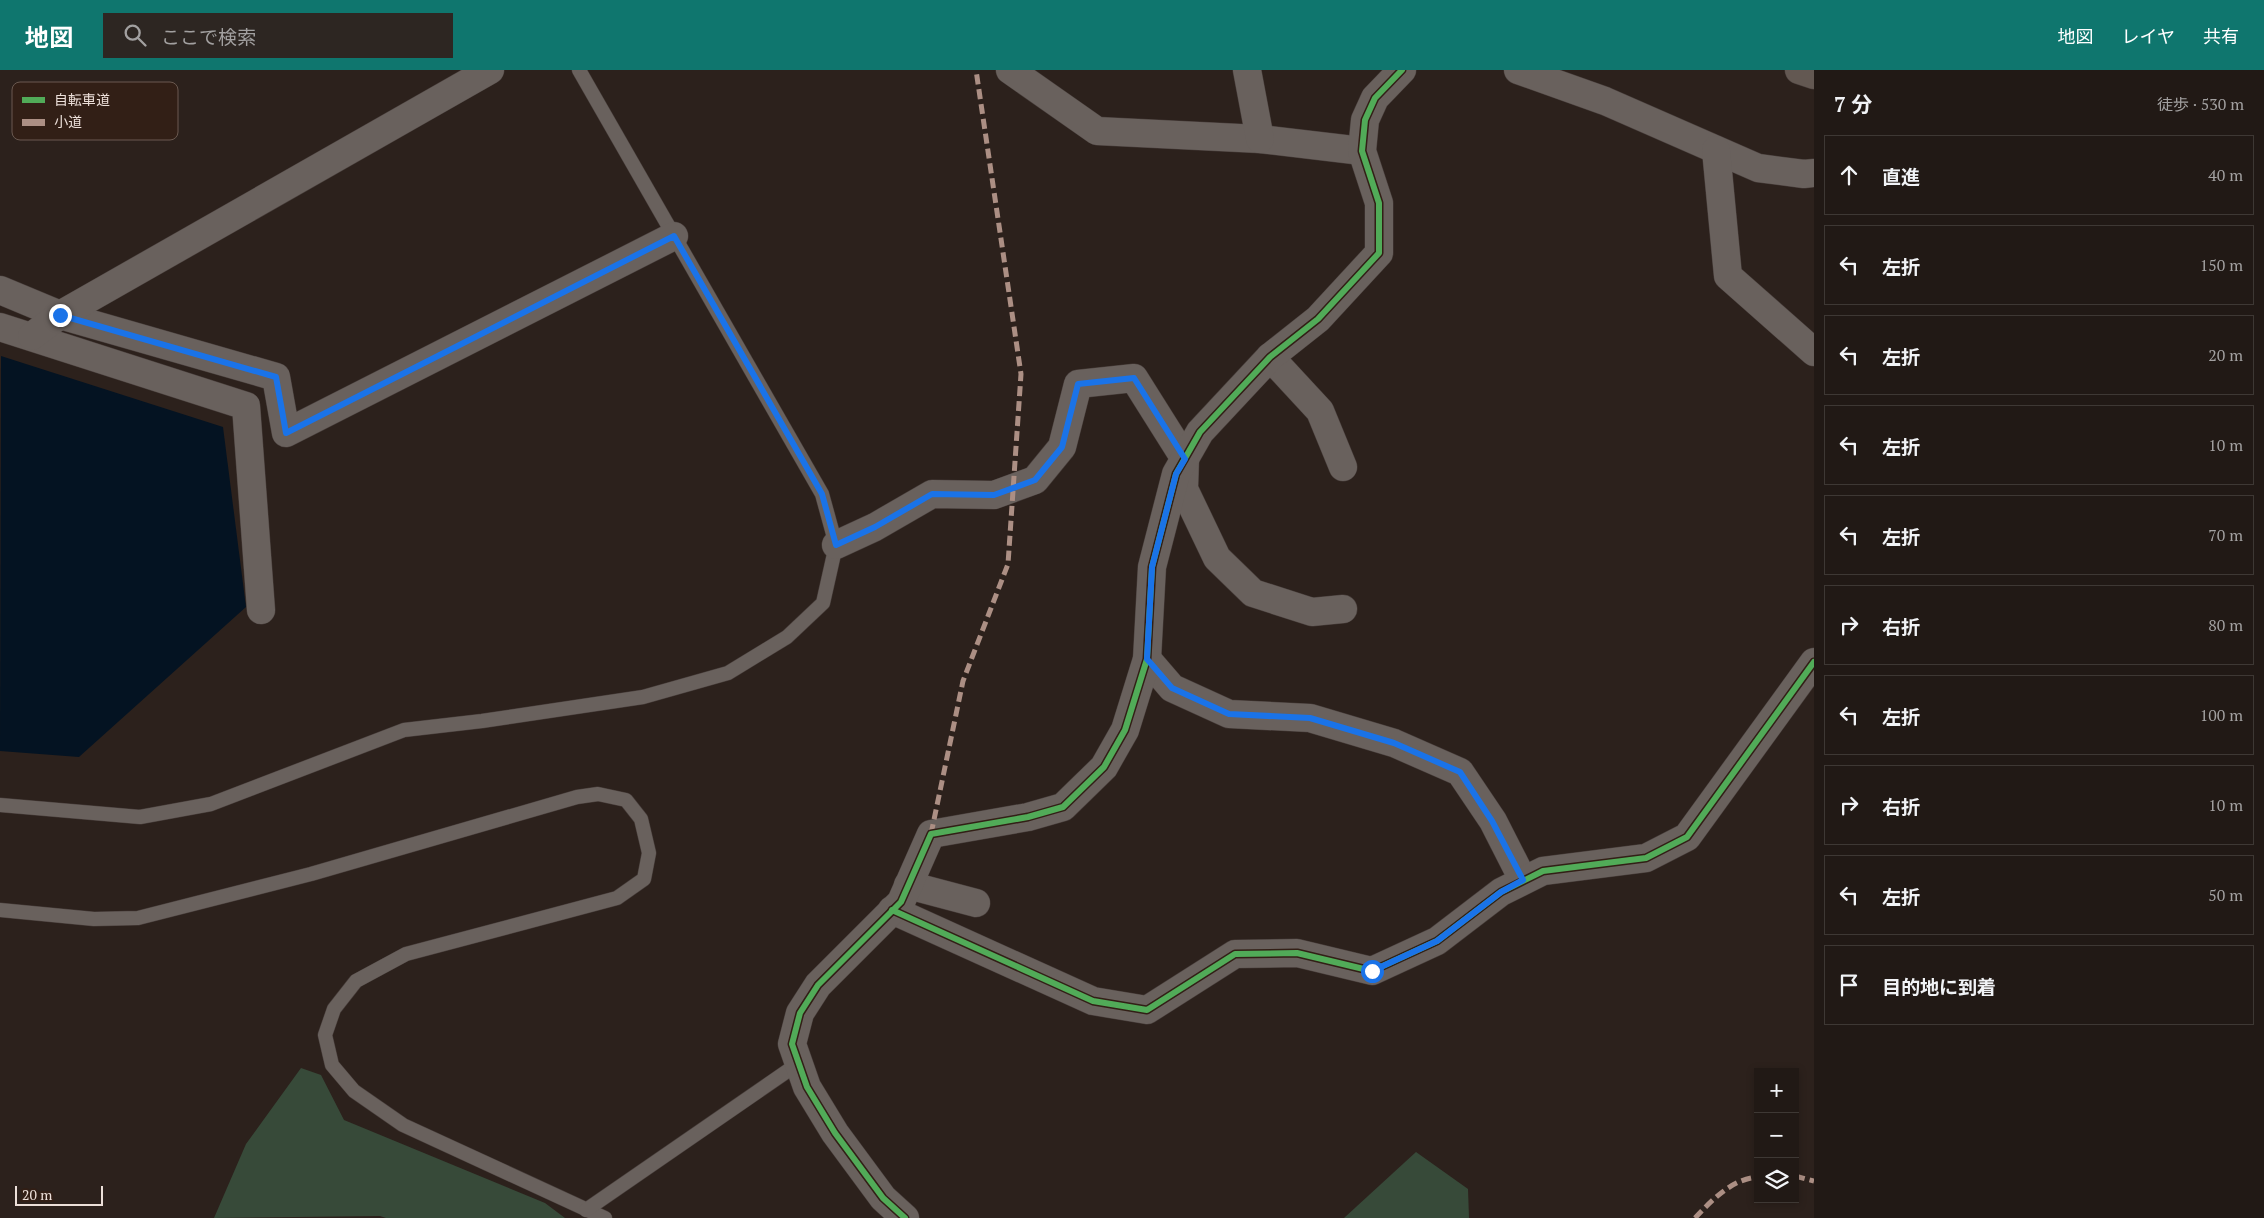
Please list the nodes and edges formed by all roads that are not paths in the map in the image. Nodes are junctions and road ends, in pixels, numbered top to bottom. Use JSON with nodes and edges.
{"nodes":[{"id":1,"x":490,"y":70,"type":"edge"},
{"id":2,"x":578,"y":70,"type":"edge"},
{"id":3,"x":1010,"y":70,"type":"edge"},
{"id":4,"x":1247,"y":70,"type":"edge"},
{"id":5,"x":1402,"y":70,"type":"edge"},
{"id":6,"x":1518,"y":70,"type":"edge"},
{"id":7,"x":1799,"y":70,"type":"edge"},
{"id":8,"x":1814,"y":75,"type":"edge"},
{"id":9,"x":1260,"y":139,"type":"junction"},
{"id":10,"x":1716,"y":150,"type":"junction"},
{"id":11,"x":1362,"y":151,"type":"junction"},
{"id":12,"x":1814,"y":173,"type":"edge"},
{"id":13,"x":674,"y":236,"type":"junction"},
{"id":14,"x":0,"y":290,"type":"edge"},
{"id":15,"x":60,"y":315,"type":"junction"},
{"id":16,"x":0,"y":327,"type":"edge"},
{"id":17,"x":32,"y":336,"type":"junction"},
{"id":18,"x":1814,"y":352,"type":"edge"},
{"id":19,"x":1270,"y":357,"type":"junction"},
{"id":20,"x":1185,"y":459,"type":"junction"},
{"id":21,"x":1343,"y":467,"type":"dead end"},
{"id":22,"x":836,"y":545,"type":"junction"},
{"id":23,"x":1342,"y":609,"type":"dead end"},
{"id":24,"x":261,"y":610,"type":"dead end"},
{"id":25,"x":1147,"y":659,"type":"junction"},
{"id":26,"x":1814,"y":662,"type":"edge"},
{"id":27,"x":0,"y":805,"type":"edge"},
{"id":28,"x":1523,"y":880,"type":"junction"},
{"id":29,"x":908,"y":885,"type":"junction"},
{"id":30,"x":976,"y":903,"type":"dead end"},
{"id":31,"x":0,"y":910,"type":"edge"},
{"id":32,"x":892,"y":910,"type":"junction"},
{"id":33,"x":798,"y":1063,"type":"junction"},
{"id":34,"x":586,"y":1210,"type":"junction"},
{"id":35,"x":605,"y":1218,"type":"edge"},
{"id":36,"x":905,"y":1218,"type":"edge"}],
"edges":[{"from":1,"to":15,"type":"street"},
{"from":2,"to":13,"type":"lane"},
{"from":3,"to":9,"type":"street"},
{"from":4,"to":9,"type":"street"},
{"from":5,"to":11,"type":"street"},
{"from":6,"to":10,"type":"street"},
{"from":7,"to":8,"type":"main road"},
{"from":9,"to":11,"type":"street"},
{"from":10,"to":12,"type":"street"},
{"from":10,"to":18,"type":"street"},
{"from":11,"to":19,"type":"street"},
{"from":13,"to":15,"type":"street"},
{"from":13,"to":22,"type":"lane"},
{"from":14,"to":15,"type":"street"},
{"from":15,"to":17,"type":"street"},
{"from":16,"to":17,"type":"street"},
{"from":17,"to":24,"type":"street"},
{"from":19,"to":20,"type":"street"},
{"from":19,"to":21,"type":"street"},
{"from":20,"to":22,"type":"street"},
{"from":20,"to":23,"type":"street"},
{"from":20,"to":25,"type":"street"},
{"from":22,"to":27,"type":"lane"},
{"from":25,"to":28,"type":"street"},
{"from":25,"to":29,"type":"street"},
{"from":26,"to":28,"type":"street"},
{"from":28,"to":32,"type":"street"},
{"from":29,"to":30,"type":"street"},
{"from":29,"to":32,"type":"street"},
{"from":31,"to":34,"type":"lane"},
{"from":32,"to":33,"type":"street"},
{"from":33,"to":34,"type":"lane"},
{"from":33,"to":36,"type":"street"},
{"from":34,"to":35,"type":"lane"}]}
